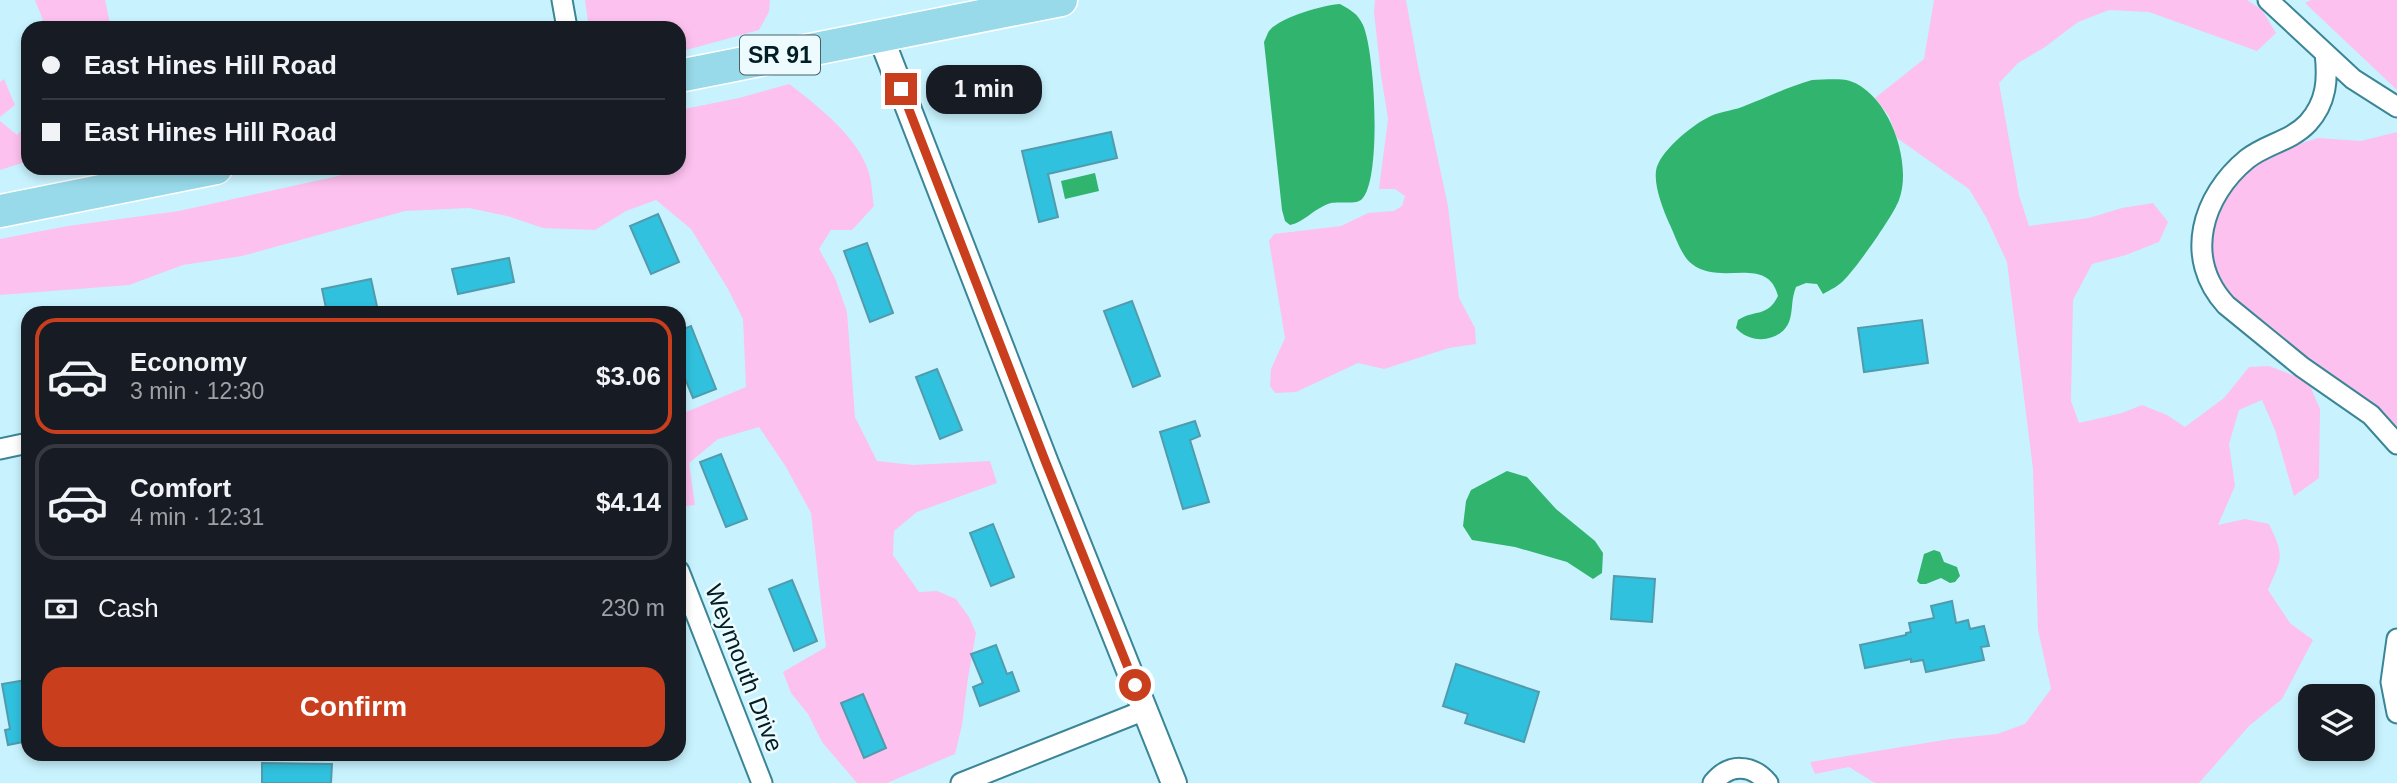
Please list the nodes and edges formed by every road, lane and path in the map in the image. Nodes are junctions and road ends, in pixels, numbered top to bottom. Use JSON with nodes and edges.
{"nodes":[{"id":1,"x":562,"y":0,"type":"edge"},
{"id":2,"x":1061,"y":0,"type":"edge"},
{"id":3,"x":2268,"y":0,"type":"edge"},
{"id":4,"x":566,"y":21,"type":"edge"},
{"id":5,"x":880,"y":35,"type":"junction"},
{"id":6,"x":2325,"y":52,"type":"junction"},
{"id":7,"x":686,"y":75,"type":"edge"},
{"id":8,"x":2397,"y":107,"type":"edge"},
{"id":9,"x":181,"y":175,"type":"edge"},
{"id":10,"x":0,"y":211,"type":"edge"},
{"id":11,"x":21,"y":444,"type":"edge"},
{"id":12,"x":2397,"y":444,"type":"edge"},
{"id":13,"x":0,"y":449,"type":"edge"},
{"id":14,"x":686,"y":589,"type":"edge"},
{"id":15,"x":2397,"y":639,"type":"edge"},
{"id":16,"x":1145,"y":710,"type":"junction"},
{"id":17,"x":2397,"y":713,"type":"edge"},
{"id":18,"x":762,"y":783,"type":"edge"},
{"id":19,"x":961,"y":783,"type":"edge"},
{"id":20,"x":1174,"y":783,"type":"edge"},
{"id":21,"x":1713,"y":783,"type":"edge"},
{"id":22,"x":1768,"y":783,"type":"edge"}],
"edges":[{"from":1,"to":4,"type":"street"},
{"from":2,"to":5,"type":"main road","number":"SR 91"},
{"from":3,"to":6,"type":"street"},
{"from":5,"to":7,"type":"main road","number":"SR 91"},
{"from":5,"to":16,"type":"street"},
{"from":6,"to":8,"type":"street"},
{"from":6,"to":12,"type":"street"},
{"from":9,"to":10,"type":"main road"},
{"from":11,"to":13,"type":"street"},
{"from":14,"to":18,"type":"street","name":"Weymouth Drive"},
{"from":15,"to":17,"type":"street"},
{"from":16,"to":19,"type":"street"},
{"from":16,"to":20,"type":"street"},
{"from":21,"to":22,"type":"street"}]}
